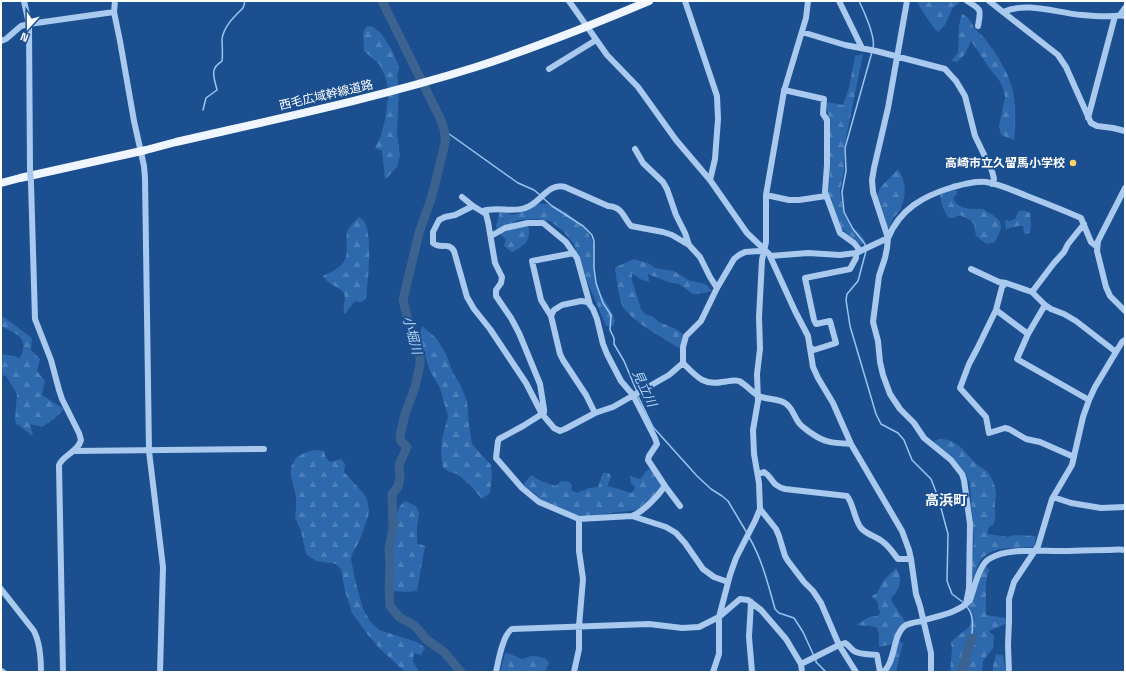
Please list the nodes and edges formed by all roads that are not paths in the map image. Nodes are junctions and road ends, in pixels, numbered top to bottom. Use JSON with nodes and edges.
{"nodes":[{"id":1,"x":24,"y":1,"type":"edge"},
{"id":2,"x":115,"y":1,"type":"edge"},
{"id":3,"x":569,"y":1,"type":"edge"},
{"id":4,"x":649,"y":1,"type":"edge"},
{"id":5,"x":685,"y":1,"type":"edge"},
{"id":6,"x":808,"y":1,"type":"edge"},
{"id":7,"x":838,"y":1,"type":"edge"},
{"id":8,"x":907,"y":1,"type":"edge"},
{"id":9,"x":967,"y":1,"type":"edge"},
{"id":10,"x":989,"y":1,"type":"edge"},
{"id":11,"x":1125,"y":8,"type":"edge"},
{"id":12,"x":114,"y":12,"type":"junction"},
{"id":13,"x":1003,"y":12,"type":"junction"},
{"id":14,"x":1120,"y":16,"type":"edge"},
{"id":15,"x":30,"y":24,"type":"junction"},
{"id":16,"x":978,"y":26,"type":"dead end"},
{"id":17,"x":586,"y":27,"type":"junction"},
{"id":18,"x":802,"y":32,"type":"junction"},
{"id":19,"x":596,"y":40,"type":"junction"},
{"id":20,"x":1,"y":41,"type":"edge"},
{"id":21,"x":862,"y":48,"type":"junction"},
{"id":22,"x":898,"y":56,"type":"junction"},
{"id":23,"x":549,"y":69,"type":"dead end"},
{"id":24,"x":784,"y":90,"type":"junction"},
{"id":25,"x":1088,"y":118,"type":"junction"},
{"id":26,"x":1125,"y":131,"type":"edge"},
{"id":27,"x":635,"y":149,"type":"dead end"},
{"id":28,"x":140,"y":151,"type":"junction"},
{"id":29,"x":710,"y":180,"type":"junction"},
{"id":30,"x":1,"y":184,"type":"edge"},
{"id":31,"x":992,"y":184,"type":"junction"},
{"id":32,"x":1125,"y":188,"type":"edge"},
{"id":33,"x":766,"y":195,"type":"junction"},
{"id":34,"x":826,"y":196,"type":"junction"},
{"id":35,"x":462,"y":197,"type":"dead end"},
{"id":36,"x":473,"y":206,"type":"junction"},
{"id":37,"x":483,"y":211,"type":"junction"},
{"id":38,"x":1084,"y":224,"type":"junction"},
{"id":39,"x":491,"y":236,"type":"junction"},
{"id":40,"x":888,"y":238,"type":"junction"},
{"id":41,"x":689,"y":245,"type":"junction"},
{"id":42,"x":1097,"y":247,"type":"junction"},
{"id":43,"x":764,"y":251,"type":"junction"},
{"id":44,"x":574,"y":253,"type":"junction"},
{"id":45,"x":857,"y":253,"type":"junction"},
{"id":46,"x":770,"y":256,"type":"junction"},
{"id":47,"x":971,"y":269,"type":"dead end"},
{"id":48,"x":1006,"y":283,"type":"junction"},
{"id":49,"x":717,"y":288,"type":"junction"},
{"id":50,"x":1032,"y":292,"type":"junction"},
{"id":51,"x":590,"y":305,"type":"junction"},
{"id":52,"x":1045,"y":305,"type":"junction"},
{"id":53,"x":996,"y":310,"type":"junction"},
{"id":54,"x":1125,"y":311,"type":"edge"},
{"id":55,"x":551,"y":316,"type":"junction"},
{"id":56,"x":1028,"y":334,"type":"junction"},
{"id":57,"x":1125,"y":340,"type":"edge"},
{"id":58,"x":811,"y":348,"type":"junction"},
{"id":59,"x":1116,"y":352,"type":"junction"},
{"id":60,"x":683,"y":363,"type":"junction"},
{"id":61,"x":636,"y":394,"type":"junction"},
{"id":62,"x":758,"y":396,"type":"junction"},
{"id":63,"x":1088,"y":400,"type":"junction"},
{"id":64,"x":595,"y":412,"type":"junction"},
{"id":65,"x":542,"y":414,"type":"junction"},
{"id":66,"x":851,"y":444,"type":"junction"},
{"id":67,"x":264,"y":449,"type":"dead end"},
{"id":68,"x":73,"y":451,"type":"junction"},
{"id":69,"x":148,"y":451,"type":"junction"},
{"id":70,"x":1074,"y":457,"type":"junction"},
{"id":71,"x":758,"y":474,"type":"junction"},
{"id":72,"x":665,"y":486,"type":"junction"},
{"id":73,"x":1053,"y":496,"type":"junction"},
{"id":74,"x":680,"y":506,"type":"dead end"},
{"id":75,"x":1125,"y":507,"type":"edge"},
{"id":76,"x":760,"y":509,"type":"junction"},
{"id":77,"x":632,"y":516,"type":"junction"},
{"id":78,"x":579,"y":519,"type":"junction"},
{"id":79,"x":1035,"y":550,"type":"junction"},
{"id":80,"x":1125,"y":550,"type":"edge"},
{"id":81,"x":911,"y":559,"type":"junction"},
{"id":82,"x":728,"y":582,"type":"junction"},
{"id":83,"x":1,"y":589,"type":"edge"},
{"id":84,"x":750,"y":602,"type":"junction"},
{"id":85,"x":966,"y":604,"type":"junction"},
{"id":86,"x":719,"y":617,"type":"junction"},
{"id":87,"x":924,"y":620,"type":"junction"},
{"id":88,"x":579,"y":626,"type":"junction"},
{"id":89,"x":839,"y":644,"type":"junction"},
{"id":90,"x":801,"y":664,"type":"junction"},
{"id":91,"x":40,"y":672,"type":"edge"},
{"id":92,"x":63,"y":672,"type":"edge"},
{"id":93,"x":160,"y":672,"type":"edge"},
{"id":94,"x":496,"y":672,"type":"edge"},
{"id":95,"x":574,"y":672,"type":"edge"},
{"id":96,"x":713,"y":672,"type":"edge"},
{"id":97,"x":752,"y":672,"type":"edge"},
{"id":98,"x":802,"y":672,"type":"edge"},
{"id":99,"x":856,"y":672,"type":"edge"},
{"id":100,"x":880,"y":672,"type":"edge"},
{"id":101,"x":883,"y":672,"type":"edge"},
{"id":102,"x":931,"y":672,"type":"edge"},
{"id":103,"x":1009,"y":672,"type":"edge"}],
"edges":[{"from":1,"to":15,"type":"street"},
{"from":2,"to":12,"type":"street"},
{"from":3,"to":17,"type":"street"},
{"from":4,"to":17,"type":"main road","name":"西毛広域幹線道路"},
{"from":5,"to":29,"type":"street"},
{"from":6,"to":18,"type":"street"},
{"from":7,"to":21,"type":"street"},
{"from":8,"to":22,"type":"street"},
{"from":9,"to":16,"type":"street"},
{"from":10,"to":13,"type":"street"},
{"from":11,"to":14,"type":"street"},
{"from":12,"to":15,"type":"street"},
{"from":12,"to":28,"type":"street"},
{"from":13,"to":14,"type":"street"},
{"from":13,"to":25,"type":"street"},
{"from":14,"to":25,"type":"street"},
{"from":15,"to":20,"type":"street"},
{"from":15,"to":68,"type":"street","bridge":true},
{"from":17,"to":19,"type":"street"},
{"from":17,"to":28,"type":"main road","name":"西毛広域幹線道路"},
{"from":18,"to":21,"type":"street"},
{"from":18,"to":24,"type":"street"},
{"from":19,"to":23,"type":"street"},
{"from":19,"to":29,"type":"street"},
{"from":21,"to":22,"type":"street"},
{"from":22,"to":31,"type":"street"},
{"from":22,"to":40,"type":"street"},
{"from":24,"to":33,"type":"street"},
{"from":24,"to":34,"type":"street"},
{"from":25,"to":26,"type":"street"},
{"from":27,"to":41,"type":"street"},
{"from":28,"to":30,"type":"main road","name":"西毛広域幹線道路"},
{"from":28,"to":69,"type":"street"},
{"from":29,"to":43,"type":"street"},
{"from":31,"to":38,"type":"street"},
{"from":31,"to":40,"type":"street"},
{"from":32,"to":42,"type":"street"},
{"from":33,"to":34,"type":"street"},
{"from":33,"to":43,"type":"street"},
{"from":34,"to":45,"type":"street"},
{"from":35,"to":36,"type":"street"},
{"from":36,"to":37,"type":"street"},
{"from":36,"to":65,"type":"street"},
{"from":37,"to":39,"type":"street"},
{"from":37,"to":41,"type":"street"},
{"from":38,"to":42,"type":"street"},
{"from":38,"to":50,"type":"street"},
{"from":39,"to":44,"type":"street"},
{"from":39,"to":65,"type":"street"},
{"from":40,"to":45,"type":"street"},
{"from":40,"to":85,"type":"street"},
{"from":41,"to":49,"type":"street"},
{"from":42,"to":54,"type":"street"},
{"from":43,"to":46,"type":"street"},
{"from":43,"to":49,"type":"street"},
{"from":43,"to":62,"type":"street"},
{"from":44,"to":51,"type":"street"},
{"from":44,"to":55,"type":"street"},
{"from":45,"to":46,"type":"street"},
{"from":45,"to":58,"type":"street"},
{"from":46,"to":58,"type":"street"},
{"from":47,"to":48,"type":"street"},
{"from":48,"to":50,"type":"street"},
{"from":48,"to":53,"type":"street"},
{"from":49,"to":60,"type":"street"},
{"from":50,"to":52,"type":"street"},
{"from":51,"to":55,"type":"street"},
{"from":51,"to":61,"type":"street"},
{"from":52,"to":56,"type":"street"},
{"from":52,"to":59,"type":"street"},
{"from":53,"to":56,"type":"street"},
{"from":53,"to":70,"type":"street"},
{"from":55,"to":64,"type":"street"},
{"from":56,"to":63,"type":"street"},
{"from":57,"to":59,"type":"street"},
{"from":58,"to":66,"type":"street"},
{"from":59,"to":63,"type":"street"},
{"from":60,"to":61,"type":"street"},
{"from":60,"to":62,"type":"street"},
{"from":61,"to":64,"type":"street"},
{"from":61,"to":72,"type":"street"},
{"from":62,"to":66,"type":"street"},
{"from":62,"to":71,"type":"street"},
{"from":63,"to":70,"type":"street"},
{"from":64,"to":65,"type":"street"},
{"from":65,"to":78,"type":"street"},
{"from":66,"to":81,"type":"street"},
{"from":67,"to":69,"type":"street"},
{"from":68,"to":69,"type":"street"},
{"from":68,"to":92,"type":"street"},
{"from":69,"to":93,"type":"street"},
{"from":70,"to":73,"type":"street"},
{"from":71,"to":76,"type":"street"},
{"from":71,"to":81,"type":"street"},
{"from":72,"to":74,"type":"street"},
{"from":72,"to":77,"type":"street"},
{"from":73,"to":75,"type":"street"},
{"from":73,"to":79,"type":"street"},
{"from":76,"to":82,"type":"street"},
{"from":76,"to":89,"type":"street"},
{"from":77,"to":78,"type":"street"},
{"from":77,"to":82,"type":"street"},
{"from":78,"to":88,"type":"street"},
{"from":79,"to":80,"type":"street"},
{"from":79,"to":85,"type":"street"},
{"from":79,"to":103,"type":"street"},
{"from":81,"to":87,"type":"street"},
{"from":82,"to":86,"type":"street"},
{"from":83,"to":91,"type":"street"},
{"from":84,"to":86,"type":"street"},
{"from":84,"to":90,"type":"street"},
{"from":84,"to":97,"type":"street"},
{"from":85,"to":87,"type":"street"},
{"from":86,"to":88,"type":"street"},
{"from":86,"to":96,"type":"street"},
{"from":87,"to":101,"type":"street"},
{"from":87,"to":102,"type":"street"},
{"from":88,"to":94,"type":"street"},
{"from":88,"to":95,"type":"street"},
{"from":89,"to":90,"type":"street"},
{"from":89,"to":99,"type":"street"},
{"from":89,"to":100,"type":"street"},
{"from":90,"to":98,"type":"street"}]}
